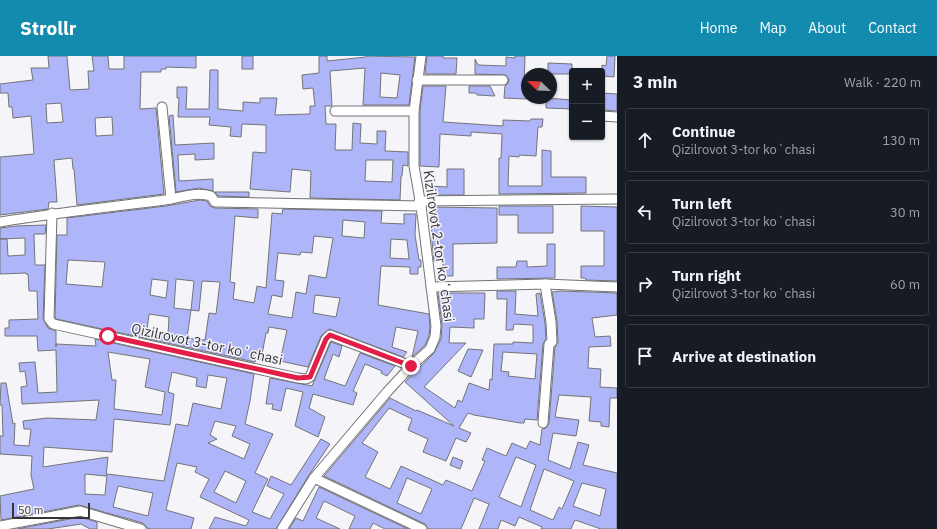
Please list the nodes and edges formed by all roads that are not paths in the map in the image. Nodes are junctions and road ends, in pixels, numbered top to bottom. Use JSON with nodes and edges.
{"nodes":[{"id":1,"x":421,"y":56,"type":"edge"},
{"id":2,"x":417,"y":80,"type":"junction"},
{"id":3,"x":503,"y":80,"type":"dead end"},
{"id":4,"x":162,"y":107,"type":"dead end"},
{"id":5,"x":334,"y":111,"type":"dead end"},
{"id":6,"x":414,"y":111,"type":"junction"},
{"id":7,"x":605,"y":116,"type":"edge"},
{"id":8,"x":617,"y":117,"type":"edge"},
{"id":9,"x":171,"y":199,"type":"junction"},
{"id":10,"x":617,"y":199,"type":"edge"},
{"id":11,"x":420,"y":204,"type":"junction"},
{"id":12,"x":52,"y":213,"type":"junction"},
{"id":13,"x":0,"y":222,"type":"edge"},
{"id":14,"x":545,"y":284,"type":"junction"},
{"id":15,"x":617,"y":286,"type":"edge"},
{"id":16,"x":431,"y":287,"type":"junction"},
{"id":17,"x":411,"y":366,"type":"junction"},
{"id":18,"x":543,"y":423,"type":"dead end"},
{"id":19,"x":314,"y":478,"type":"junction"},
{"id":20,"x":0,"y":526,"type":"edge"},
{"id":21,"x":142,"y":529,"type":"edge"},
{"id":22,"x":282,"y":529,"type":"edge"},
{"id":23,"x":422,"y":529,"type":"edge"}],
"edges":[{"from":1,"to":2,"type":"street","name":"Kizilrovot 2-tor koʻchasi"},
{"from":2,"to":3,"type":"street"},
{"from":2,"to":6,"type":"street","name":"Kizilrovot 2-tor koʻchasi"},
{"from":4,"to":9,"type":"street"},
{"from":5,"to":6,"type":"street"},
{"from":6,"to":11,"type":"street","name":"Kizilrovot 2-tor koʻchasi"},
{"from":7,"to":8,"type":"street"},
{"from":9,"to":11,"type":"street"},
{"from":9,"to":12,"type":"street"},
{"from":10,"to":11,"type":"street"},
{"from":11,"to":16,"type":"street","name":"Kizilrovot 2-tor koʻchasi"},
{"from":12,"to":13,"type":"street"},
{"from":12,"to":17,"type":"street","name":"Qizilrovot 3-tor koʻchasi"},
{"from":14,"to":15,"type":"street"},
{"from":14,"to":16,"type":"street"},
{"from":14,"to":18,"type":"street"},
{"from":16,"to":17,"type":"street","name":"Kizilrovot 2-tor koʻchasi"},
{"from":17,"to":19,"type":"street","name":"Kizilrovot 2-tor koʻchasi"},
{"from":19,"to":22,"type":"street","name":"Kizilrovot 2-tor koʻchasi"},
{"from":19,"to":23,"type":"street"},
{"from":20,"to":21,"type":"street"}]}
